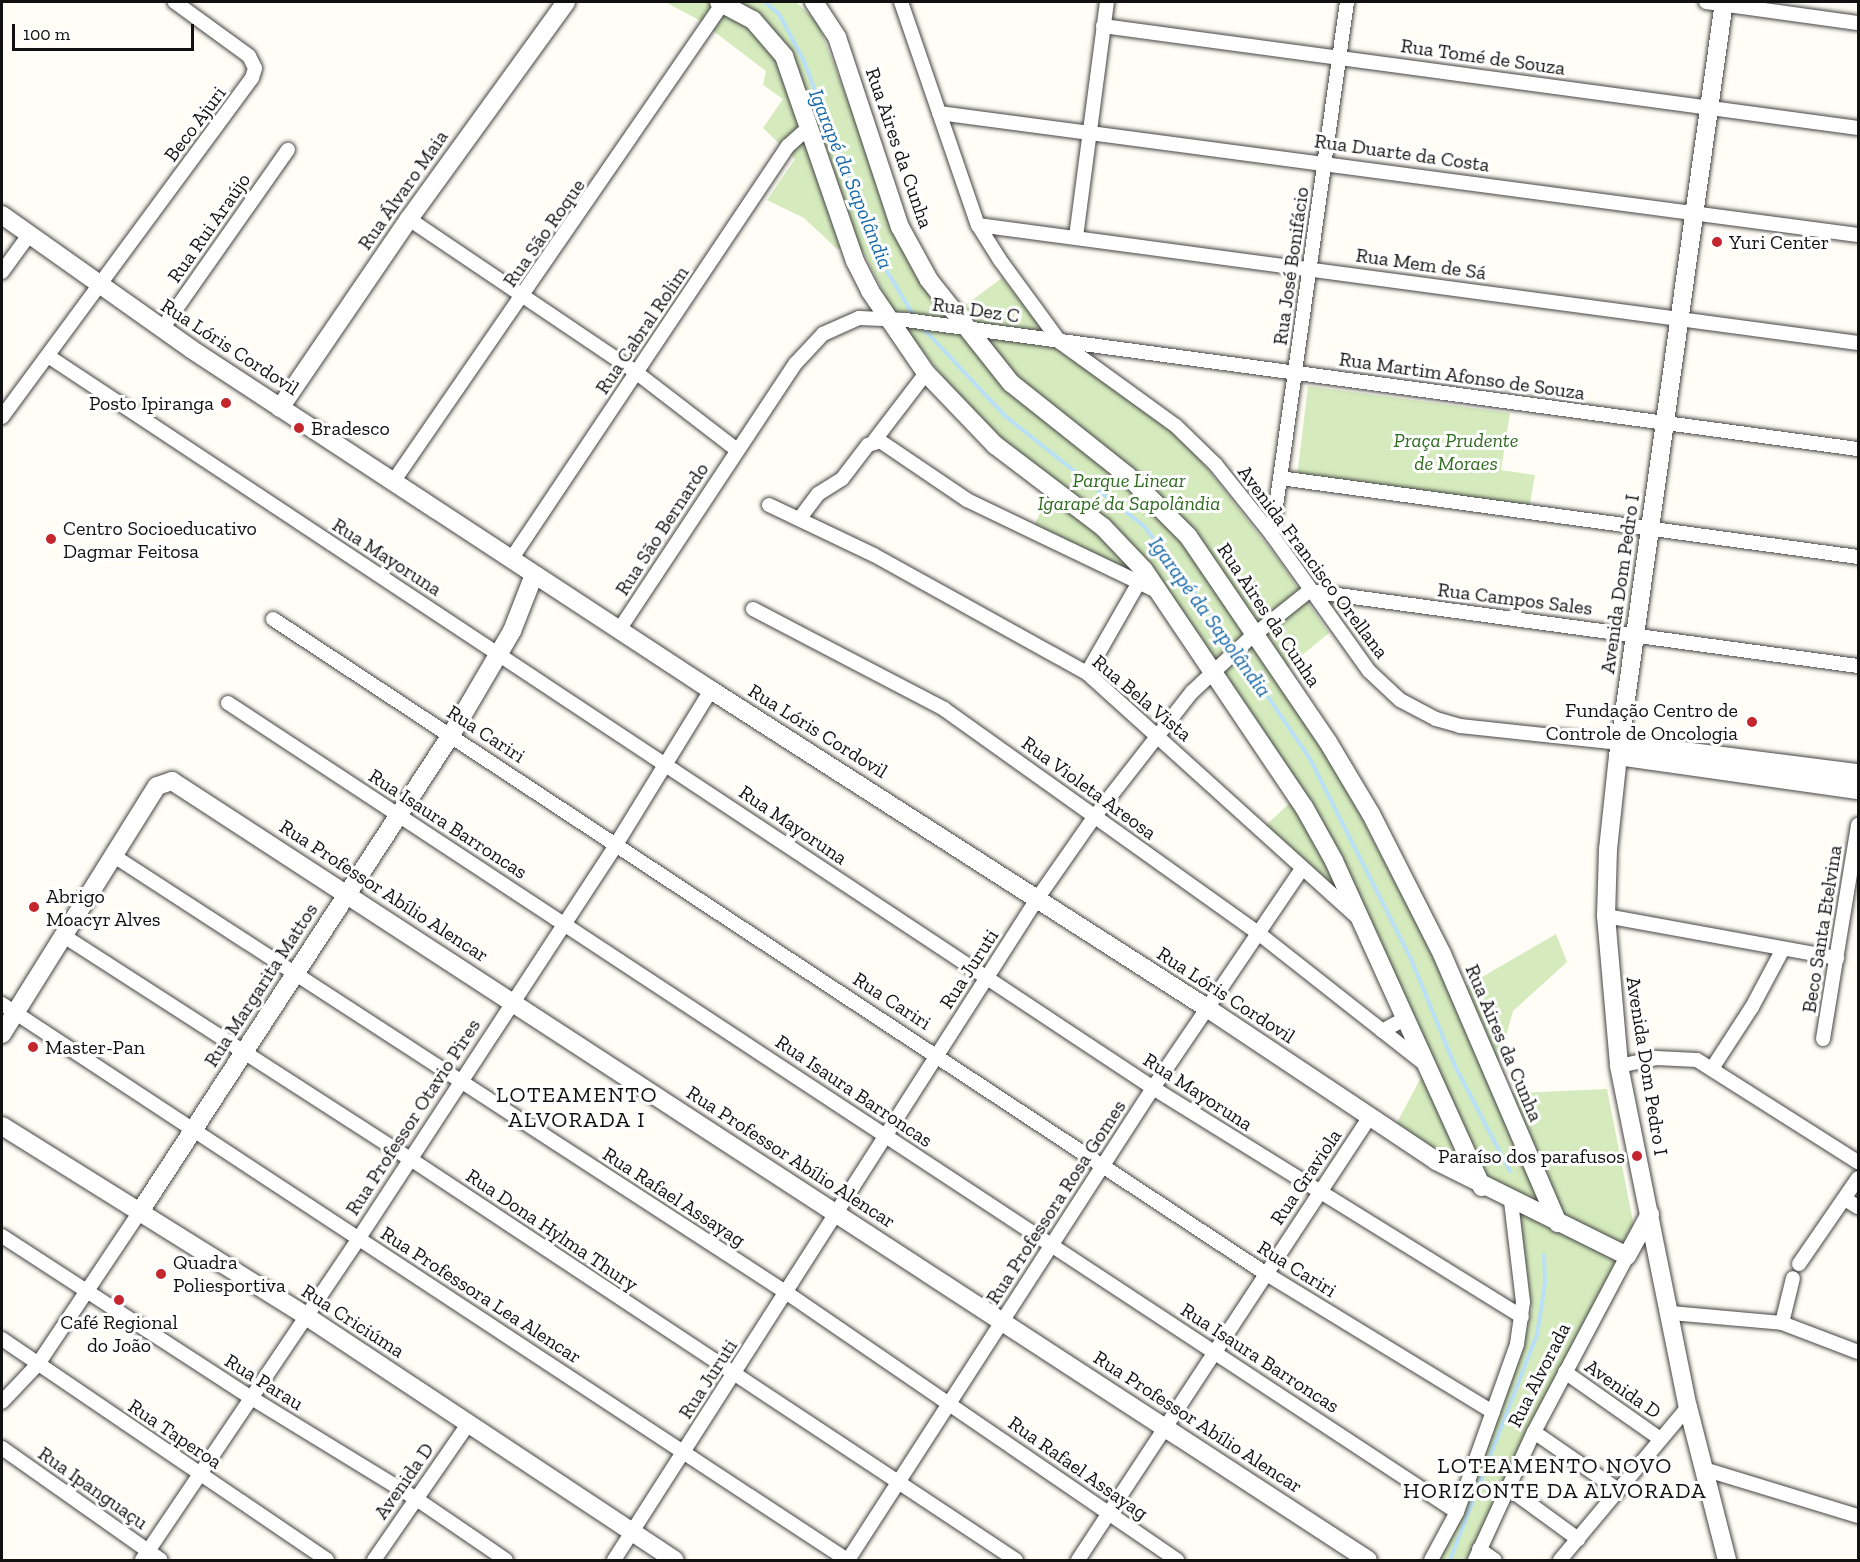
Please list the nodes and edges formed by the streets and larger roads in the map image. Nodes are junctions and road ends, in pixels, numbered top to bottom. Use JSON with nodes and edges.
{"nodes":[{"id":1,"x":175,"y":2,"type":"edge"},
{"id":2,"x":566,"y":2,"type":"edge"},
{"id":3,"x":721,"y":2,"type":"edge"},
{"id":4,"x":814,"y":2,"type":"edge"},
{"id":5,"x":902,"y":2,"type":"edge"},
{"id":6,"x":1107,"y":2,"type":"edge"},
{"id":7,"x":1347,"y":2,"type":"edge"},
{"id":8,"x":1718,"y":2,"type":"edge"},
{"id":9,"x":1858,"y":23,"type":"edge"},
{"id":10,"x":1103,"y":26,"type":"junction"},
{"id":11,"x":1339,"y":58,"type":"junction"},
{"id":12,"x":1710,"y":107,"type":"junction"},
{"id":13,"x":939,"y":113,"type":"junction"},
{"id":14,"x":808,"y":128,"type":"junction"},
{"id":15,"x":1858,"y":128,"type":"edge"},
{"id":16,"x":1088,"y":132,"type":"junction"},
{"id":17,"x":288,"y":150,"type":"dead end"},
{"id":18,"x":1325,"y":162,"type":"junction"},
{"id":19,"x":1695,"y":212,"type":"junction"},
{"id":20,"x":2,"y":215,"type":"edge"},
{"id":21,"x":409,"y":219,"type":"junction"},
{"id":22,"x":978,"y":225,"type":"junction"},
{"id":23,"x":29,"y":235,"type":"junction"},
{"id":24,"x":1858,"y":235,"type":"edge"},
{"id":25,"x":1076,"y":237,"type":"junction"},
{"id":26,"x":1310,"y":268,"type":"junction"},
{"id":27,"x":2,"y":272,"type":"edge"},
{"id":28,"x":99,"y":285,"type":"junction"},
{"id":29,"x":525,"y":295,"type":"junction"},
{"id":30,"x":887,"y":318,"type":"junction"},
{"id":31,"x":1681,"y":318,"type":"junction"},
{"id":32,"x":959,"y":328,"type":"junction"},
{"id":33,"x":162,"y":329,"type":"junction"},
{"id":34,"x":1060,"y":342,"type":"junction"},
{"id":35,"x":1858,"y":343,"type":"edge"},
{"id":36,"x":48,"y":356,"type":"junction"},
{"id":37,"x":638,"y":373,"type":"junction"},
{"id":38,"x":926,"y":373,"type":"junction"},
{"id":39,"x":1295,"y":373,"type":"junction"},
{"id":40,"x":280,"y":408,"type":"junction"},
{"id":41,"x":2,"y":417,"type":"edge"},
{"id":42,"x":1666,"y":424,"type":"junction"},
{"id":43,"x":874,"y":441,"type":"junction"},
{"id":44,"x":1858,"y":449,"type":"edge"},
{"id":45,"x":737,"y":450,"type":"junction"},
{"id":46,"x":1281,"y":478,"type":"junction"},
{"id":47,"x":393,"y":482,"type":"junction"},
{"id":48,"x":769,"y":505,"type":"dead end"},
{"id":49,"x":800,"y":518,"type":"junction"},
{"id":50,"x":1651,"y":529,"type":"junction"},
{"id":51,"x":1272,"y":535,"type":"junction"},
{"id":52,"x":1124,"y":547,"type":"junction"},
{"id":53,"x":1858,"y":557,"type":"edge"},
{"id":54,"x":512,"y":558,"type":"junction"},
{"id":55,"x":1111,"y":570,"type":"junction"},
{"id":56,"x":534,"y":575,"type":"junction"},
{"id":57,"x":1138,"y":584,"type":"junction"},
{"id":58,"x":1310,"y":591,"type":"junction"},
{"id":59,"x":1162,"y":593,"type":"junction"},
{"id":60,"x":753,"y":609,"type":"dead end"},
{"id":61,"x":273,"y":619,"type":"dead end"},
{"id":62,"x":619,"y":630,"type":"junction"},
{"id":63,"x":1636,"y":634,"type":"junction"},
{"id":64,"x":1252,"y":636,"type":"junction"},
{"id":65,"x":500,"y":652,"type":"junction"},
{"id":66,"x":1858,"y":666,"type":"edge"},
{"id":67,"x":1218,"y":667,"type":"junction"},
{"id":68,"x":1087,"y":673,"type":"junction"},
{"id":69,"x":711,"y":690,"type":"junction"},
{"id":70,"x":228,"y":703,"type":"dead end"},
{"id":71,"x":451,"y":735,"type":"junction"},
{"id":72,"x":1158,"y":735,"type":"junction"},
{"id":73,"x":1619,"y":749,"type":"junction"},
{"id":74,"x":666,"y":764,"type":"junction"},
{"id":75,"x":1858,"y":773,"type":"edge"},
{"id":76,"x":1858,"y":790,"type":"edge"},
{"id":77,"x":398,"y":815,"type":"junction"},
{"id":78,"x":1095,"y":816,"type":"junction"},
{"id":79,"x":1858,"y":825,"type":"edge"},
{"id":80,"x":617,"y":843,"type":"junction"},
{"id":81,"x":114,"y":856,"type":"junction"},
{"id":82,"x":1302,"y":869,"type":"junction"},
{"id":83,"x":347,"y":892,"type":"junction"},
{"id":84,"x":1037,"y":899,"type":"junction"},
{"id":85,"x":1606,"y":916,"type":"junction"},
{"id":86,"x":1360,"y":920,"type":"junction"},
{"id":87,"x":563,"y":922,"type":"junction"},
{"id":88,"x":1257,"y":932,"type":"junction"},
{"id":89,"x":64,"y":936,"type":"junction"},
{"id":90,"x":1783,"y":949,"type":"junction"},
{"id":91,"x":1837,"y":958,"type":"junction"},
{"id":92,"x":296,"y":972,"type":"junction"},
{"id":93,"x":988,"y":977,"type":"junction"},
{"id":94,"x":511,"y":1002,"type":"junction"},
{"id":95,"x":1207,"y":1008,"type":"junction"},
{"id":96,"x":8,"y":1009,"type":"edge"},
{"id":97,"x":1405,"y":1019,"type":"junction"},
{"id":98,"x":1382,"y":1031,"type":"junction"},
{"id":99,"x":2,"y":1034,"type":"edge"},
{"id":100,"x":1823,"y":1039,"type":"dead end"},
{"id":101,"x":245,"y":1053,"type":"junction"},
{"id":102,"x":938,"y":1054,"type":"junction"},
{"id":103,"x":1425,"y":1065,"type":"junction"},
{"id":104,"x":1619,"y":1066,"type":"junction"},
{"id":105,"x":1713,"y":1067,"type":"junction"},
{"id":106,"x":459,"y":1082,"type":"junction"},
{"id":107,"x":1153,"y":1088,"type":"junction"},
{"id":108,"x":1369,"y":1118,"type":"junction"},
{"id":109,"x":2,"y":1126,"type":"edge"},
{"id":110,"x":1455,"y":1128,"type":"junction"},
{"id":111,"x":195,"y":1129,"type":"junction"},
{"id":112,"x":886,"y":1136,"type":"junction"},
{"id":113,"x":409,"y":1158,"type":"junction"},
{"id":114,"x":1436,"y":1161,"type":"junction"},
{"id":115,"x":1858,"y":1162,"type":"edge"},
{"id":116,"x":1104,"y":1165,"type":"junction"},
{"id":117,"x":1858,"y":1178,"type":"edge"},
{"id":118,"x":1482,"y":1187,"type":"junction"},
{"id":119,"x":1319,"y":1192,"type":"junction"},
{"id":120,"x":1845,"y":1199,"type":"junction"},
{"id":121,"x":1511,"y":1201,"type":"junction"},
{"id":122,"x":1858,"y":1207,"type":"edge"},
{"id":123,"x":141,"y":1210,"type":"junction"},
{"id":124,"x":836,"y":1214,"type":"junction"},
{"id":125,"x":1650,"y":1214,"type":"junction"},
{"id":126,"x":1558,"y":1223,"type":"junction"},
{"id":127,"x":2,"y":1236,"type":"edge"},
{"id":128,"x":359,"y":1238,"type":"junction"},
{"id":129,"x":1050,"y":1245,"type":"junction"},
{"id":130,"x":1627,"y":1256,"type":"junction"},
{"id":131,"x":1799,"y":1264,"type":"dead end"},
{"id":132,"x":1265,"y":1273,"type":"junction"},
{"id":133,"x":1793,"y":1278,"type":"dead end"},
{"id":134,"x":88,"y":1292,"type":"junction"},
{"id":135,"x":787,"y":1293,"type":"junction"},
{"id":136,"x":1671,"y":1313,"type":"junction"},
{"id":137,"x":306,"y":1316,"type":"junction"},
{"id":138,"x":1522,"y":1317,"type":"junction"},
{"id":139,"x":1002,"y":1320,"type":"junction"},
{"id":140,"x":1782,"y":1323,"type":"junction"},
{"id":141,"x":2,"y":1339,"type":"edge"},
{"id":142,"x":1215,"y":1352,"type":"junction"},
{"id":143,"x":1858,"y":1352,"type":"edge"},
{"id":144,"x":39,"y":1364,"type":"junction"},
{"id":145,"x":1565,"y":1371,"type":"junction"},
{"id":146,"x":734,"y":1374,"type":"junction"},
{"id":147,"x":250,"y":1397,"type":"junction"},
{"id":148,"x":2,"y":1402,"type":"edge"},
{"id":149,"x":950,"y":1404,"type":"junction"},
{"id":150,"x":1688,"y":1407,"type":"junction"},
{"id":151,"x":1493,"y":1412,"type":"junction"},
{"id":152,"x":468,"y":1424,"type":"junction"},
{"id":153,"x":1165,"y":1425,"type":"junction"},
{"id":154,"x":1534,"y":1432,"type":"junction"},
{"id":155,"x":1659,"y":1438,"type":"junction"},
{"id":156,"x":2,"y":1448,"type":"edge"},
{"id":157,"x":683,"y":1452,"type":"junction"},
{"id":158,"x":1704,"y":1469,"type":"junction"},
{"id":159,"x":200,"y":1474,"type":"junction"},
{"id":160,"x":899,"y":1483,"type":"junction"},
{"id":161,"x":1508,"y":1488,"type":"junction"},
{"id":162,"x":1617,"y":1489,"type":"junction"},
{"id":163,"x":415,"y":1498,"type":"junction"},
{"id":164,"x":1457,"y":1512,"type":"junction"},
{"id":165,"x":1110,"y":1514,"type":"junction"},
{"id":166,"x":1858,"y":1516,"type":"edge"},
{"id":167,"x":632,"y":1533,"type":"junction"},
{"id":168,"x":1578,"y":1539,"type":"junction"},
{"id":169,"x":1477,"y":1555,"type":"edge"},
{"id":170,"x":145,"y":1556,"type":"edge"},
{"id":171,"x":161,"y":1560,"type":"edge"},
{"id":172,"x":327,"y":1560,"type":"edge"},
{"id":173,"x":374,"y":1560,"type":"edge"},
{"id":174,"x":506,"y":1560,"type":"edge"},
{"id":175,"x":614,"y":1560,"type":"edge"},
{"id":176,"x":675,"y":1560,"type":"edge"},
{"id":177,"x":848,"y":1560,"type":"edge"},
{"id":178,"x":1016,"y":1560,"type":"edge"},
{"id":179,"x":1078,"y":1560,"type":"edge"},
{"id":180,"x":1177,"y":1560,"type":"edge"},
{"id":181,"x":1368,"y":1560,"type":"edge"},
{"id":182,"x":1431,"y":1560,"type":"edge"},
{"id":183,"x":1495,"y":1560,"type":"edge"},
{"id":184,"x":1560,"y":1560,"type":"edge"},
{"id":185,"x":1727,"y":1560,"type":"edge"}],
"edges":[{"from":1,"to":28,"type":"street","name":"Beco Ajuri"},
{"from":2,"to":21,"type":"street","name":"Rua Álvaro Maia"},
{"from":3,"to":14,"type":"street"},
{"from":3,"to":29,"type":"street","name":"Rua São Roque"},
{"from":4,"to":32,"type":"street","name":"Rua Aires da Cunha"},
{"from":5,"to":13,"type":"street","name":"Avenida Francisco Orellana"},
{"from":6,"to":10,"type":"street"},
{"from":7,"to":11,"type":"street","name":"Rua José Bonifácio"},
{"from":8,"to":9,"type":"street"},
{"from":8,"to":12,"type":"street","name":"Avenida Dom Pedro I"},
{"from":10,"to":11,"type":"street","name":"Rua Tomé de Souza"},
{"from":10,"to":16,"type":"street"},
{"from":11,"to":12,"type":"street","name":"Rua Tomé de Souza"},
{"from":11,"to":18,"type":"street","name":"Rua José Bonifácio"},
{"from":12,"to":15,"type":"street","name":"Rua Tomé de Souza"},
{"from":12,"to":19,"type":"street","name":"Avenida Dom Pedro I"},
{"from":13,"to":16,"type":"street","name":"Rua Duarte da Costa"},
{"from":13,"to":22,"type":"street","name":"Avenida Francisco Orellana"},
{"from":14,"to":30,"type":"street"},
{"from":14,"to":37,"type":"street","name":"Rua Cabral Rolim"},
{"from":16,"to":18,"type":"street","name":"Rua Duarte da Costa"},
{"from":16,"to":25,"type":"street"},
{"from":17,"to":33,"type":"street","name":"Rua Rui Araújo"},
{"from":18,"to":19,"type":"street","name":"Rua Duarte da Costa"},
{"from":18,"to":26,"type":"street","name":"Rua José Bonifácio"},
{"from":19,"to":24,"type":"street","name":"Rua Duarte da Costa"},
{"from":19,"to":31,"type":"street","name":"Avenida Dom Pedro I"},
{"from":20,"to":23,"type":"street","name":"Rua Lóris Cordovil"},
{"from":21,"to":29,"type":"street"},
{"from":21,"to":40,"type":"street","name":"Rua Álvaro Maia"},
{"from":22,"to":25,"type":"street","name":"Rua Mem de Sá"},
{"from":22,"to":34,"type":"street","name":"Avenida Francisco Orellana"},
{"from":23,"to":27,"type":"street"},
{"from":23,"to":28,"type":"street","name":"Rua Lóris Cordovil"},
{"from":25,"to":26,"type":"street","name":"Rua Mem de Sá"},
{"from":26,"to":31,"type":"street","name":"Rua Mem de Sá"},
{"from":26,"to":39,"type":"street","name":"Rua José Bonifácio"},
{"from":28,"to":33,"type":"street","name":"Rua Lóris Cordovil"},
{"from":28,"to":36,"type":"street"},
{"from":29,"to":37,"type":"street"},
{"from":29,"to":47,"type":"street","name":"Rua São Roque"},
{"from":30,"to":32,"type":"street","name":"Rua Dez C"},
{"from":30,"to":38,"type":"street"},
{"from":30,"to":45,"type":"street","name":"Rua São Bernardo"},
{"from":31,"to":35,"type":"street","name":"Rua Mem de Sá"},
{"from":31,"to":42,"type":"street","name":"Avenida Dom Pedro I"},
{"from":32,"to":34,"type":"street","name":"Rua Dez C"},
{"from":32,"to":64,"type":"street","name":"Rua Aires da Cunha"},
{"from":33,"to":40,"type":"street","name":"Rua Lóris Cordovil"},
{"from":34,"to":39,"type":"street","name":"Rua Martim Afonso de Souza"},
{"from":34,"to":51,"type":"street","name":"Avenida Francisco Orellana"},
{"from":36,"to":41,"type":"street"},
{"from":36,"to":65,"type":"street","name":"Rua Mayoruna"},
{"from":37,"to":45,"type":"street"},
{"from":37,"to":54,"type":"street","name":"Rua Cabral Rolim"},
{"from":38,"to":43,"type":"street"},
{"from":38,"to":52,"type":"street"},
{"from":39,"to":42,"type":"street","name":"Rua Martim Afonso de Souza"},
{"from":39,"to":46,"type":"street","name":"Rua José Bonifácio"},
{"from":40,"to":47,"type":"street","name":"Rua Lóris Cordovil"},
{"from":42,"to":44,"type":"street","name":"Rua Martim Afonso de Souza"},
{"from":42,"to":50,"type":"street","name":"Avenida Dom Pedro I"},
{"from":43,"to":49,"type":"street"},
{"from":43,"to":55,"type":"street"},
{"from":45,"to":62,"type":"street","name":"Rua São Bernardo"},
{"from":46,"to":50,"type":"street"},
{"from":46,"to":51,"type":"street","name":"Rua José Bonifácio"},
{"from":47,"to":54,"type":"street","name":"Rua Lóris Cordovil"},
{"from":48,"to":49,"type":"street","name":"Rua Bela Vista"},
{"from":49,"to":68,"type":"street","name":"Rua Bela Vista"},
{"from":50,"to":53,"type":"street"},
{"from":50,"to":63,"type":"street","name":"Avenida Dom Pedro I"},
{"from":51,"to":58,"type":"street","name":"Avenida Francisco Orellana"},
{"from":52,"to":55,"type":"street"},
{"from":52,"to":59,"type":"street"},
{"from":54,"to":56,"type":"street","name":"Rua Lóris Cordovil"},
{"from":55,"to":57,"type":"street"},
{"from":56,"to":62,"type":"street","name":"Rua Lóris Cordovil"},
{"from":56,"to":65,"type":"street","name":"Rua Margarita Mattos"},
{"from":57,"to":59,"type":"street"},
{"from":57,"to":68,"type":"street"},
{"from":58,"to":63,"type":"street","name":"Rua Campos Sales"},
{"from":58,"to":64,"type":"street","name":"Rua Juruti"},
{"from":58,"to":73,"type":"street","name":"Avenida Francisco Orellana"},
{"from":59,"to":67,"type":"street"},
{"from":60,"to":78,"type":"street","name":"Rua Violeta Areosa"},
{"from":61,"to":71,"type":"street","name":"Rua Cariri"},
{"from":62,"to":69,"type":"street","name":"Rua Lóris Cordovil"},
{"from":63,"to":66,"type":"street","name":"Rua Campos Sales"},
{"from":63,"to":73,"type":"street","name":"Avenida Dom Pedro I"},
{"from":64,"to":67,"type":"street","name":"Rua Juruti"},
{"from":64,"to":126,"type":"street","name":"Rua Aires da Cunha"},
{"from":65,"to":71,"type":"street","name":"Rua Margarita Mattos"},
{"from":65,"to":74,"type":"street","name":"Rua Mayoruna"},
{"from":67,"to":72,"type":"street","name":"Rua Juruti"},
{"from":67,"to":86,"type":"street"},
{"from":68,"to":72,"type":"street","name":"Rua Bela Vista"},
{"from":69,"to":74,"type":"street","name":"Rua Professor Otavio Pires"},
{"from":69,"to":84,"type":"street","name":"Rua Lóris Cordovil"},
{"from":70,"to":77,"type":"street","name":"Rua Isaura Barroncas"},
{"from":71,"to":77,"type":"street","name":"Rua Margarita Mattos"},
{"from":71,"to":80,"type":"street","name":"Rua Cariri"},
{"from":72,"to":78,"type":"street","name":"Rua Juruti"},
{"from":72,"to":82,"type":"street","name":"Rua Bela Vista"},
{"from":73,"to":75,"type":"street"},
{"from":73,"to":76,"type":"street"},
{"from":73,"to":85,"type":"street","name":"Avenida Dom Pedro I"},
{"from":74,"to":80,"type":"street","name":"Rua Professor Otavio Pires"},
{"from":74,"to":93,"type":"street","name":"Rua Mayoruna"},
{"from":77,"to":83,"type":"street","name":"Rua Margarita Mattos"},
{"from":77,"to":87,"type":"street","name":"Rua Isaura Barroncas"},
{"from":78,"to":84,"type":"street","name":"Rua Juruti"},
{"from":78,"to":88,"type":"street","name":"Rua Violeta Areosa"},
{"from":79,"to":91,"type":"street","name":"Beco Santa Etelvina"},
{"from":80,"to":87,"type":"street","name":"Rua Professor Otavio Pires"},
{"from":80,"to":102,"type":"street","name":"Rua Cariri"},
{"from":81,"to":83,"type":"street","name":"Rua Professor Abílio Alencar"},
{"from":81,"to":89,"type":"street"},
{"from":81,"to":92,"type":"street","name":"Rua Rafael Assayag"},
{"from":82,"to":86,"type":"street","name":"Rua Bela Vista"},
{"from":82,"to":88,"type":"street","name":"Rua Professora Rosa Gomes"},
{"from":83,"to":92,"type":"street","name":"Rua Margarita Mattos"},
{"from":83,"to":94,"type":"street","name":"Rua Professor Abílio Alencar"},
{"from":84,"to":93,"type":"street","name":"Rua Juruti"},
{"from":84,"to":95,"type":"street","name":"Rua Lóris Cordovil"},
{"from":85,"to":90,"type":"street"},
{"from":85,"to":104,"type":"street","name":"Avenida Dom Pedro I"},
{"from":86,"to":97,"type":"street"},
{"from":87,"to":94,"type":"street","name":"Rua Professor Otavio Pires"},
{"from":87,"to":112,"type":"street","name":"Rua Isaura Barroncas"},
{"from":88,"to":95,"type":"street","name":"Rua Professora Rosa Gomes"},
{"from":88,"to":98,"type":"street","name":"Rua Violeta Areosa"},
{"from":89,"to":96,"type":"street"},
{"from":89,"to":101,"type":"street","name":"Rua Dona Hylma Thury"},
{"from":90,"to":91,"type":"street"},
{"from":90,"to":105,"type":"street"},
{"from":91,"to":100,"type":"street","name":"Beco Santa Etelvina"},
{"from":92,"to":101,"type":"street","name":"Rua Margarita Mattos"},
{"from":92,"to":106,"type":"street","name":"Rua Rafael Assayag"},
{"from":93,"to":102,"type":"street","name":"Rua Juruti"},
{"from":93,"to":107,"type":"street","name":"Rua Mayoruna"},
{"from":94,"to":106,"type":"street","name":"Rua Professor Otavio Pires"},
{"from":94,"to":124,"type":"street","name":"Rua Professor Abílio Alencar"},
{"from":95,"to":107,"type":"street","name":"Rua Professora Rosa Gomes"},
{"from":95,"to":108,"type":"street","name":"Rua Lóris Cordovil"},
{"from":96,"to":99,"type":"street"},
{"from":96,"to":111,"type":"street","name":"Rua Professora Lea Alencar"},
{"from":97,"to":98,"type":"street"},
{"from":97,"to":103,"type":"street"},
{"from":98,"to":103,"type":"street","name":"Rua Violeta Areosa"},
{"from":101,"to":111,"type":"street","name":"Rua Margarita Mattos"},
{"from":101,"to":113,"type":"street","name":"Rua Dona Hylma Thury"},
{"from":102,"to":112,"type":"street","name":"Rua Juruti"},
{"from":102,"to":116,"type":"street","name":"Rua Cariri"},
{"from":103,"to":110,"type":"street"},
{"from":104,"to":105,"type":"street"},
{"from":104,"to":125,"type":"street","name":"Avenida Dom Pedro I"},
{"from":105,"to":115,"type":"street"},
{"from":106,"to":113,"type":"street","name":"Rua Professor Otavio Pires"},
{"from":106,"to":135,"type":"street","name":"Rua Rafael Assayag"},
{"from":107,"to":116,"type":"street","name":"Rua Professora Rosa Gomes"},
{"from":107,"to":119,"type":"street","name":"Rua Mayoruna"},
{"from":108,"to":114,"type":"street","name":"Rua Lóris Cordovil"},
{"from":108,"to":119,"type":"street","name":"Rua Graviola"},
{"from":109,"to":123,"type":"street","name":"Rua Criciúma"},
{"from":110,"to":114,"type":"street"},
{"from":110,"to":118,"type":"street"},
{"from":111,"to":123,"type":"street","name":"Rua Margarita Mattos"},
{"from":111,"to":128,"type":"street","name":"Rua Professora Lea Alencar"},
{"from":112,"to":124,"type":"street","name":"Rua Juruti"},
{"from":112,"to":129,"type":"street","name":"Rua Isaura Barroncas"},
{"from":113,"to":128,"type":"street","name":"Rua Professor Otavio Pires"},
{"from":113,"to":146,"type":"street","name":"Rua Dona Hylma Thury"},
{"from":114,"to":118,"type":"street","name":"Rua Lóris Cordovil"},
{"from":116,"to":129,"type":"street","name":"Rua Professora Rosa Gomes"},
{"from":116,"to":132,"type":"street","name":"Rua Cariri"},
{"from":117,"to":120,"type":"street"},
{"from":118,"to":121,"type":"street","name":"Rua Lóris Cordovil"},
{"from":119,"to":132,"type":"street","name":"Rua Graviola"},
{"from":119,"to":138,"type":"street","name":"Rua Mayoruna"},
{"from":120,"to":122,"type":"street"},
{"from":120,"to":131,"type":"street"},
{"from":121,"to":126,"type":"street","name":"Rua Lóris Cordovil"},
{"from":121,"to":138,"type":"street"},
{"from":123,"to":134,"type":"street","name":"Rua Margarita Mattos"},
{"from":123,"to":137,"type":"street","name":"Rua Criciúma"},
{"from":124,"to":135,"type":"street","name":"Rua Juruti"},
{"from":124,"to":139,"type":"street","name":"Rua Professor Abílio Alencar"},
{"from":125,"to":130,"type":"street","name":"Rua Alvorada"},
{"from":125,"to":136,"type":"street","name":"Avenida Dom Pedro I"},
{"from":126,"to":130,"type":"street","name":"Rua Lóris Cordovil"},
{"from":127,"to":134,"type":"street","name":"Rua Parau"},
{"from":128,"to":137,"type":"street","name":"Rua Professor Otavio Pires"},
{"from":128,"to":157,"type":"street","name":"Rua Professora Lea Alencar"},
{"from":129,"to":139,"type":"street","name":"Rua Professora Rosa Gomes"},
{"from":129,"to":142,"type":"street","name":"Rua Isaura Barroncas"},
{"from":130,"to":145,"type":"street","name":"Rua Alvorada"},
{"from":132,"to":142,"type":"street","name":"Rua Graviola"},
{"from":132,"to":151,"type":"street","name":"Rua Cariri"},
{"from":133,"to":140,"type":"street"},
{"from":134,"to":144,"type":"street","name":"Rua Margarita Mattos"},
{"from":134,"to":147,"type":"street","name":"Rua Parau"},
{"from":135,"to":146,"type":"street","name":"Rua Juruti"},
{"from":135,"to":149,"type":"street","name":"Rua Rafael Assayag"},
{"from":136,"to":140,"type":"street"},
{"from":136,"to":150,"type":"street","name":"Avenida Dom Pedro I"},
{"from":137,"to":147,"type":"street","name":"Rua Professor Otavio Pires"},
{"from":137,"to":152,"type":"street","name":"Rua Criciúma"},
{"from":138,"to":151,"type":"street"},
{"from":139,"to":149,"type":"street","name":"Rua Professora Rosa Gomes"},
{"from":139,"to":153,"type":"street","name":"Rua Professor Abílio Alencar"},
{"from":140,"to":143,"type":"street"},
{"from":141,"to":144,"type":"street","name":"Rua Taperoa"},
{"from":142,"to":153,"type":"street","name":"Rua Graviola"},
{"from":142,"to":164,"type":"street","name":"Rua Isaura Barroncas"},
{"from":144,"to":148,"type":"street","name":"Rua Margarita Mattos"},
{"from":144,"to":159,"type":"street","name":"Rua Taperoa"},
{"from":145,"to":154,"type":"street","name":"Rua Alvorada"},
{"from":145,"to":155,"type":"street","name":"Avenida D"},
{"from":146,"to":157,"type":"street","name":"Rua Juruti"},
{"from":146,"to":160,"type":"street","name":"Rua Dona Hylma Thury"},
{"from":147,"to":159,"type":"street","name":"Rua Professor Otavio Pires"},
{"from":147,"to":163,"type":"street","name":"Rua Parau"},
{"from":149,"to":160,"type":"street","name":"Rua Professora Rosa Gomes"},
{"from":149,"to":165,"type":"street","name":"Rua Rafael Assayag"},
{"from":150,"to":155,"type":"street"},
{"from":150,"to":158,"type":"street","name":"Avenida Dom Pedro I"},
{"from":151,"to":164,"type":"street"},
{"from":152,"to":163,"type":"street","name":"Avenida D"},
{"from":152,"to":167,"type":"street","name":"Rua Criciúma"},
{"from":153,"to":165,"type":"street","name":"Rua Graviola"},
{"from":153,"to":181,"type":"street","name":"Rua Professor Abílio Alencar"},
{"from":154,"to":161,"type":"street","name":"Rua Alvorada"},
{"from":154,"to":162,"type":"street"},
{"from":155,"to":162,"type":"street"},
{"from":156,"to":170,"type":"street","name":"Rua Ipanguaçu"},
{"from":157,"to":167,"type":"street","name":"Rua Juruti"},
{"from":157,"to":177,"type":"street","name":"Rua Professora Lea Alencar"},
{"from":158,"to":166,"type":"street"},
{"from":158,"to":185,"type":"street","name":"Avenida Dom Pedro I"},
{"from":159,"to":170,"type":"street","name":"Rua Professor Otavio Pires"},
{"from":159,"to":172,"type":"street","name":"Rua Taperoa"},
{"from":160,"to":177,"type":"street","name":"Rua Professora Rosa Gomes"},
{"from":160,"to":178,"type":"street","name":"Rua Dona Hylma Thury"},
{"from":161,"to":168,"type":"street"},
{"from":161,"to":169,"type":"street","name":"Rua Alvorada"},
{"from":162,"to":168,"type":"street"},
{"from":163,"to":173,"type":"street","name":"Avenida D"},
{"from":163,"to":174,"type":"street","name":"Rua Parau"},
{"from":164,"to":182,"type":"street"},
{"from":165,"to":179,"type":"street","name":"Rua Graviola"},
{"from":165,"to":180,"type":"street","name":"Rua Rafael Assayag"},
{"from":167,"to":175,"type":"street","name":"Rua Juruti"},
{"from":167,"to":176,"type":"street","name":"Rua Criciúma"},
{"from":168,"to":184,"type":"street"},
{"from":169,"to":183,"type":"street"},
{"from":170,"to":171,"type":"street","name":"Rua Ipanguaçu"}]}
